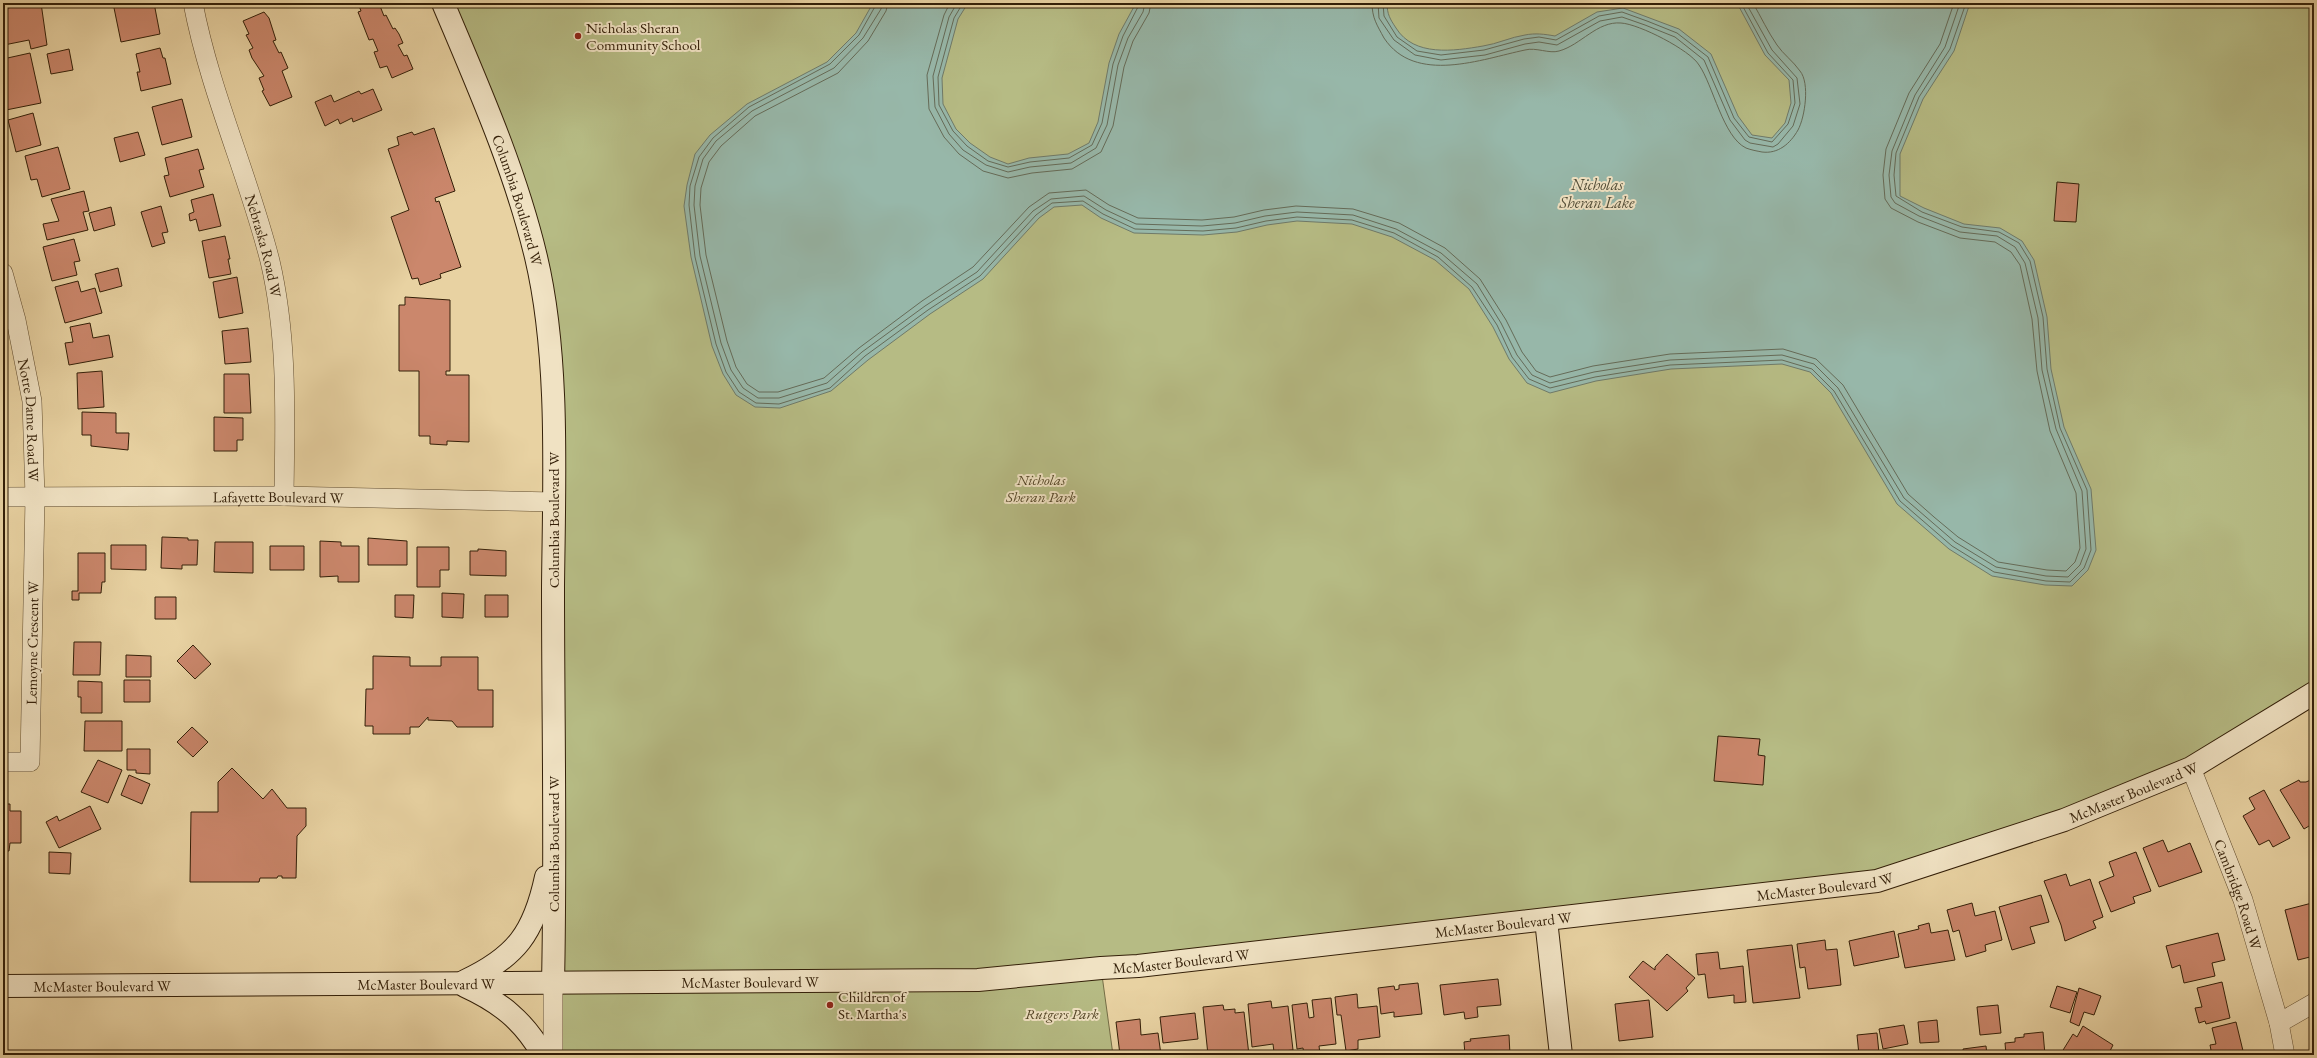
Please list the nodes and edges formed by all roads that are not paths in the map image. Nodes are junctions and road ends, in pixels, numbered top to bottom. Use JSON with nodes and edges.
{"nodes":[{"id":1,"x":193,"y":3,"type":"edge"},
{"id":2,"x":443,"y":3,"type":"edge"},
{"id":3,"x":3,"y":273,"type":"edge"},
{"id":4,"x":284,"y":496,"type":"junction"},
{"id":5,"x":3,"y":497,"type":"edge"},
{"id":6,"x":35,"y":497,"type":"junction"},
{"id":7,"x":554,"y":502,"type":"junction"},
{"id":8,"x":2314,"y":693,"type":"edge"},
{"id":9,"x":3,"y":762,"type":"edge"},
{"id":10,"x":2191,"y":768,"type":"junction"},
{"id":11,"x":553,"y":849,"type":"junction"},
{"id":12,"x":1546,"y":920,"type":"junction"},
{"id":13,"x":460,"y":983,"type":"junction"},
{"id":14,"x":553,"y":983,"type":"junction"},
{"id":15,"x":3,"y":986,"type":"edge"},
{"id":16,"x":2314,"y":1003,"type":"edge"},
{"id":17,"x":2279,"y":1023,"type":"junction"},
{"id":18,"x":543,"y":1055,"type":"edge"},
{"id":19,"x":553,"y":1055,"type":"edge"},
{"id":20,"x":1561,"y":1055,"type":"edge"},
{"id":21,"x":2285,"y":1055,"type":"edge"}],
"edges":[{"from":1,"to":4,"type":"street","name":"Nebraska Road W"},
{"from":2,"to":7,"type":"street","name":"Columbia Boulevard W"},
{"from":3,"to":6,"type":"street","name":"Notre Dame Road W"},
{"from":4,"to":6,"type":"street","name":"Lafayette Boulevard W"},
{"from":4,"to":7,"type":"street","name":"Lafayette Boulevard W"},
{"from":5,"to":6,"type":"street","name":"Lafayette Boulevard W"},
{"from":6,"to":9,"type":"street","name":"Lemoyne Crescent W"},
{"from":7,"to":11,"type":"street","name":"Columbia Boulevard W"},
{"from":8,"to":10,"type":"street","name":"McMaster Boulevard W"},
{"from":10,"to":12,"type":"street","name":"McMaster Boulevard W"},
{"from":10,"to":17,"type":"street","name":"Cambridge Road W"},
{"from":11,"to":13,"type":"street"},
{"from":11,"to":14,"type":"street","name":"Columbia Boulevard W"},
{"from":12,"to":14,"type":"street","name":"McMaster Boulevard W"},
{"from":12,"to":20,"type":"street"},
{"from":13,"to":14,"type":"street","name":"McMaster Boulevard W"},
{"from":13,"to":15,"type":"street","name":"McMaster Boulevard W"},
{"from":13,"to":18,"type":"street"},
{"from":14,"to":19,"type":"street","name":"Columbia Boulevard W"},
{"from":16,"to":17,"type":"street"},
{"from":17,"to":21,"type":"street","name":"Cambridge Road W"}]}
